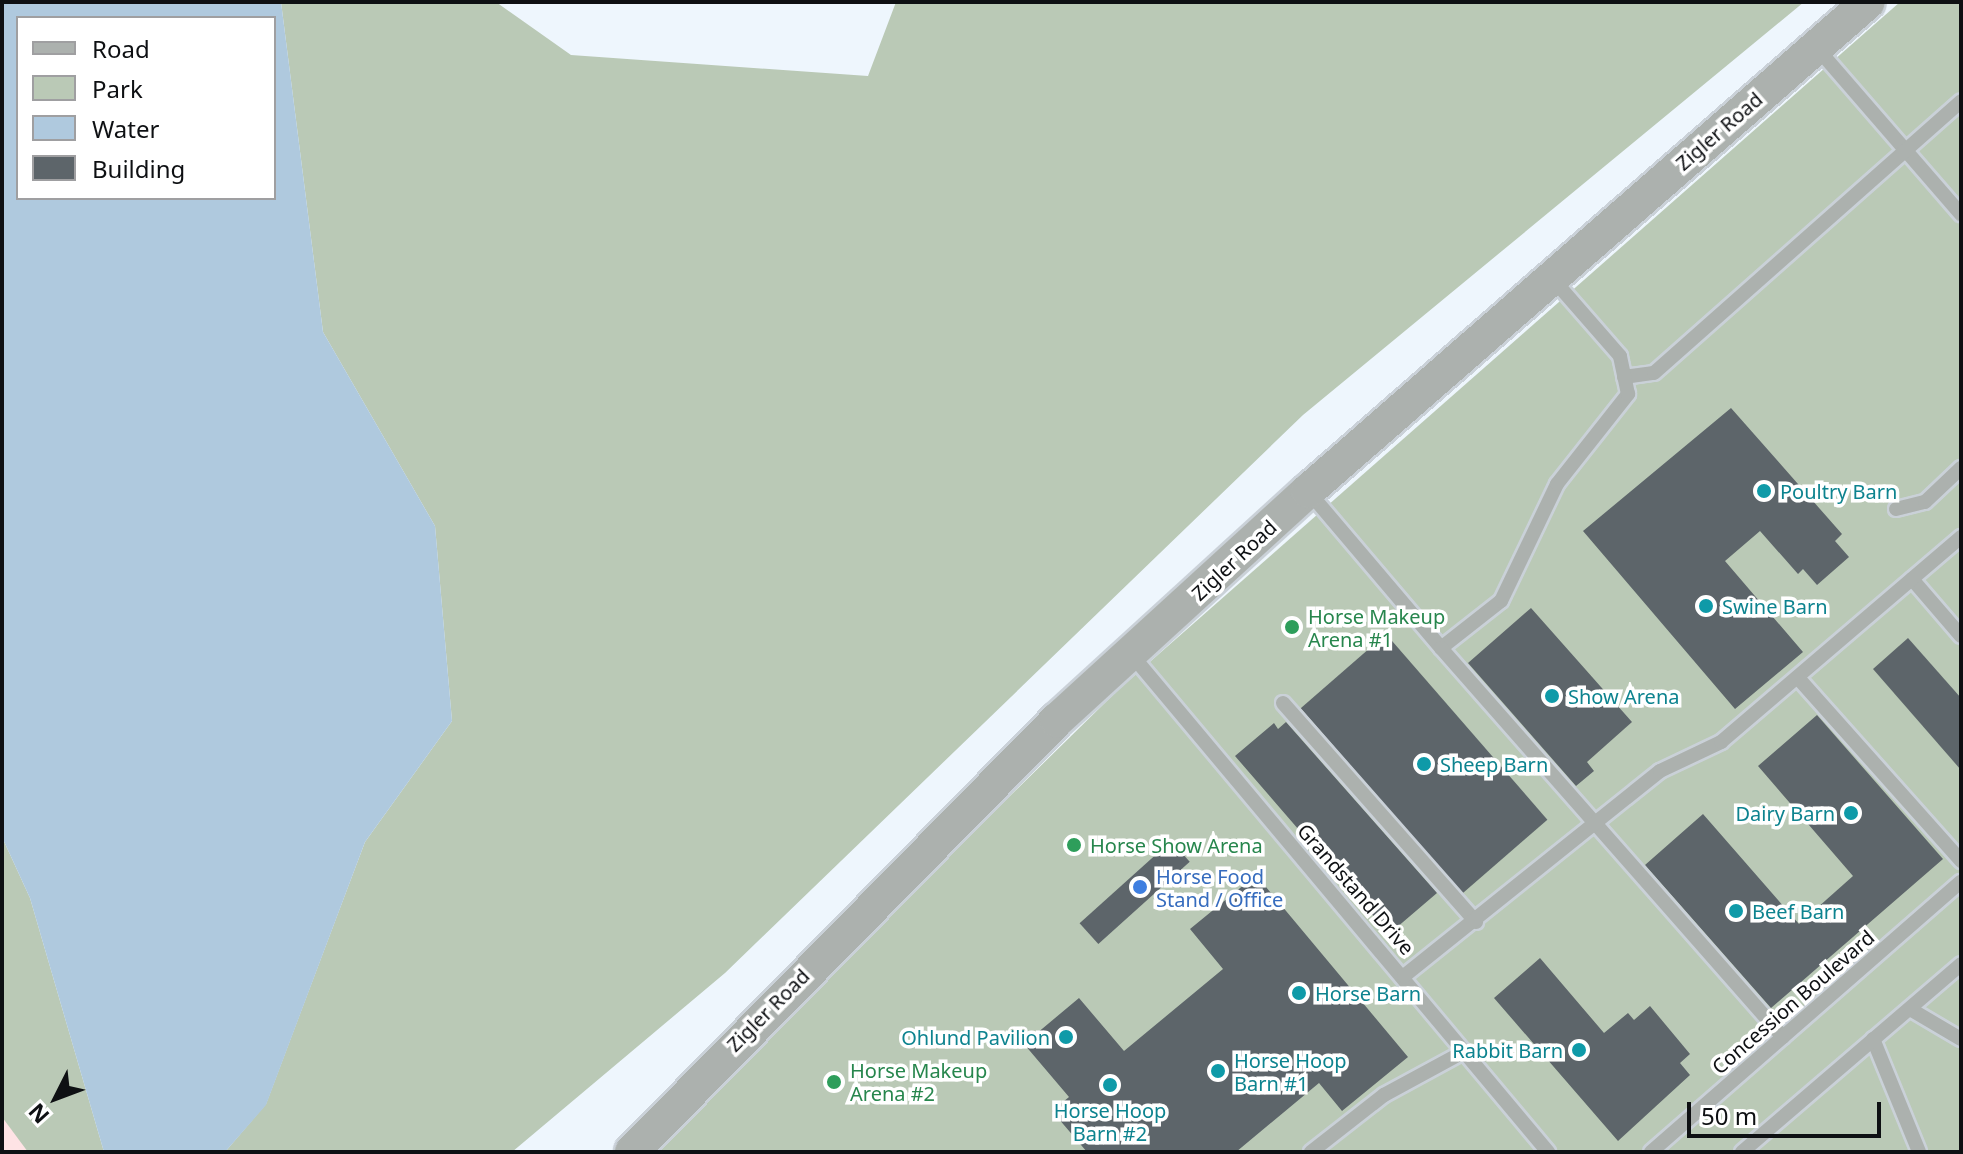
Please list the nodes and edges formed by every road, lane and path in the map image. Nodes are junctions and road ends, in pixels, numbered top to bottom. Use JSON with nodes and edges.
{"nodes":[{"id":1,"x":1868,"y":2,"type":"edge"},
{"id":2,"x":1815,"y":46,"type":"junction"},
{"id":3,"x":1961,"y":101,"type":"edge"},
{"id":4,"x":1905,"y":150,"type":"junction"},
{"id":5,"x":1961,"y":214,"type":"edge"},
{"id":6,"x":1552,"y":277,"type":"junction"},
{"id":7,"x":1624,"y":377,"type":"junction"},
{"id":8,"x":1961,"y":468,"type":"edge"},
{"id":9,"x":1308,"y":491,"type":"junction"},
{"id":10,"x":1896,"y":509,"type":"dead end"},
{"id":11,"x":1959,"y":542,"type":"edge"},
{"id":12,"x":1912,"y":579,"type":"junction"},
{"id":13,"x":1961,"y":636,"type":"edge"},
{"id":14,"x":1441,"y":648,"type":"junction"},
{"id":15,"x":1131,"y":654,"type":"junction"},
{"id":16,"x":1799,"y":679,"type":"junction"},
{"id":17,"x":1283,"y":703,"type":"dead end"},
{"id":18,"x":1591,"y":824,"type":"junction"},
{"id":19,"x":1961,"y":861,"type":"edge"},
{"id":20,"x":1961,"y":882,"type":"edge"},
{"id":21,"x":1476,"y":922,"type":"junction"},
{"id":22,"x":1961,"y":964,"type":"edge"},
{"id":23,"x":1404,"y":976,"type":"junction"},
{"id":24,"x":1910,"y":1009,"type":"junction"},
{"id":25,"x":1783,"y":1037,"type":"junction"},
{"id":26,"x":1873,"y":1039,"type":"junction"},
{"id":27,"x":1961,"y":1039,"type":"edge"},
{"id":28,"x":1465,"y":1051,"type":"junction"},
{"id":29,"x":632,"y":1152,"type":"edge"},
{"id":30,"x":1311,"y":1152,"type":"edge"},
{"id":31,"x":1548,"y":1152,"type":"edge"},
{"id":32,"x":1651,"y":1152,"type":"edge"},
{"id":33,"x":1742,"y":1152,"type":"edge"},
{"id":34,"x":1919,"y":1152,"type":"edge"}],
"edges":[{"from":1,"to":2,"type":"street","name":"Zigler Road"},
{"from":2,"to":4,"type":"lane"},
{"from":2,"to":6,"type":"street","name":"Zigler Road"},
{"from":3,"to":4,"type":"lane"},
{"from":4,"to":5,"type":"lane"},
{"from":4,"to":7,"type":"lane"},
{"from":6,"to":7,"type":"lane"},
{"from":6,"to":9,"type":"street","name":"Zigler Road"},
{"from":7,"to":14,"type":"lane"},
{"from":8,"to":10,"type":"lane"},
{"from":9,"to":14,"type":"lane"},
{"from":9,"to":15,"type":"street","name":"Zigler Road"},
{"from":11,"to":12,"type":"lane"},
{"from":12,"to":13,"type":"lane"},
{"from":12,"to":16,"type":"lane"},
{"from":14,"to":18,"type":"lane"},
{"from":15,"to":23,"type":"lane","name":"Grandstand Drive"},
{"from":15,"to":29,"type":"street","name":"Zigler Road"},
{"from":16,"to":18,"type":"lane"},
{"from":16,"to":19,"type":"lane"},
{"from":17,"to":21,"type":"lane"},
{"from":18,"to":21,"type":"lane"},
{"from":18,"to":25,"type":"lane"},
{"from":20,"to":25,"type":"lane","name":"Concession Boulevard"},
{"from":21,"to":23,"type":"lane"},
{"from":22,"to":24,"type":"lane"},
{"from":23,"to":28,"type":"lane","name":"Grandstand Drive"},
{"from":24,"to":26,"type":"lane"},
{"from":24,"to":27,"type":"lane"},
{"from":25,"to":32,"type":"lane","name":"Concession Boulevard"},
{"from":26,"to":33,"type":"lane"},
{"from":26,"to":34,"type":"lane"},
{"from":28,"to":30,"type":"lane"},
{"from":28,"to":31,"type":"lane","name":"Grandstand Drive"}]}
